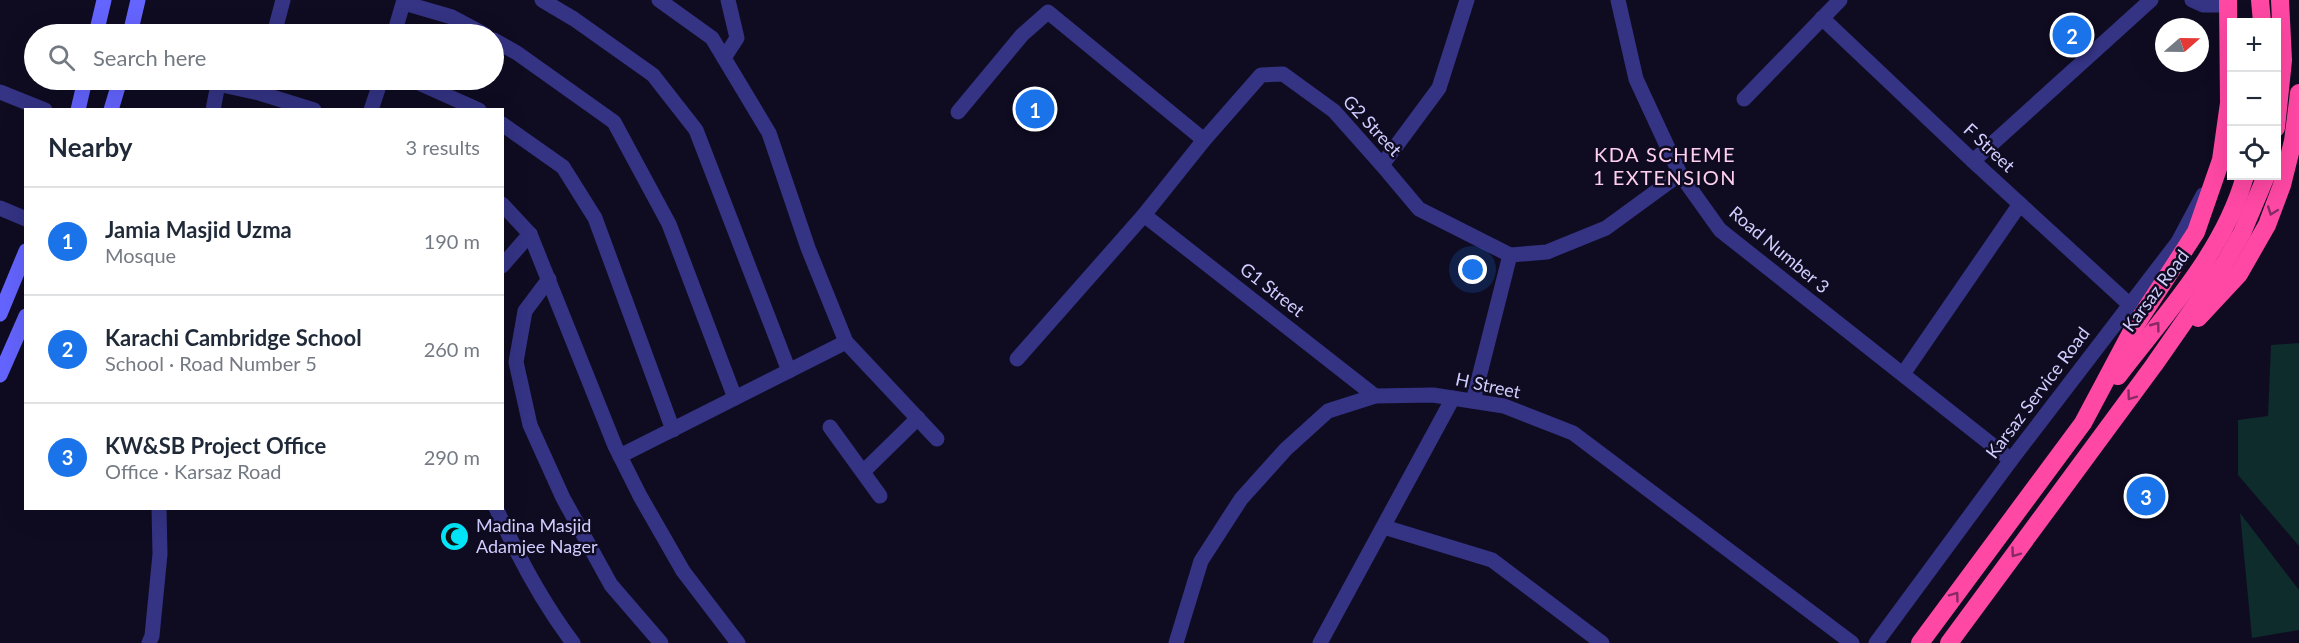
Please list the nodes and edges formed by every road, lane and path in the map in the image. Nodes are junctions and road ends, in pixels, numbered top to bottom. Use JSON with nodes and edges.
{"nodes":[{"id":1,"x":104,"y":0,"type":"edge"},
{"id":2,"x":138,"y":0,"type":"edge"},
{"id":3,"x":283,"y":0,"type":"edge"},
{"id":4,"x":542,"y":0,"type":"edge"},
{"id":5,"x":659,"y":0,"type":"edge"},
{"id":6,"x":728,"y":0,"type":"edge"},
{"id":7,"x":1467,"y":0,"type":"edge"},
{"id":8,"x":1618,"y":0,"type":"edge"},
{"id":9,"x":1840,"y":0,"type":"edge"},
{"id":10,"x":2151,"y":0,"type":"edge"},
{"id":11,"x":2192,"y":0,"type":"edge"},
{"id":12,"x":2260,"y":0,"type":"edge"},
{"id":13,"x":2280,"y":0,"type":"edge"},
{"id":14,"x":404,"y":1,"type":"edge"},
{"id":15,"x":2228,"y":3,"type":"edge"},
{"id":16,"x":1048,"y":6,"type":"edge"},
{"id":17,"x":1822,"y":18,"type":"junction"},
{"id":18,"x":2262,"y":18,"type":"edge"},
{"id":19,"x":98,"y":24,"type":"edge"},
{"id":20,"x":132,"y":24,"type":"edge"},
{"id":21,"x":277,"y":24,"type":"edge"},
{"id":22,"x":397,"y":24,"type":"edge"},
{"id":23,"x":465,"y":24,"type":"edge"},
{"id":24,"x":504,"y":46,"type":"edge"},
{"id":25,"x":724,"y":58,"type":"junction"},
{"id":26,"x":83,"y":90,"type":"edge"},
{"id":27,"x":117,"y":90,"type":"edge"},
{"id":28,"x":217,"y":90,"type":"edge"},
{"id":29,"x":270,"y":90,"type":"edge"},
{"id":30,"x":378,"y":90,"type":"edge"},
{"id":31,"x":434,"y":90,"type":"edge"},
{"id":32,"x":0,"y":92,"type":"edge"},
{"id":33,"x":2299,"y":93,"type":"edge"},
{"id":34,"x":1744,"y":99,"type":"dead end"},
{"id":35,"x":40,"y":108,"type":"edge"},
{"id":36,"x":78,"y":108,"type":"edge"},
{"id":37,"x":112,"y":108,"type":"edge"},
{"id":38,"x":213,"y":108,"type":"edge"},
{"id":39,"x":310,"y":108,"type":"edge"},
{"id":40,"x":372,"y":108,"type":"edge"},
{"id":41,"x":475,"y":108,"type":"edge"},
{"id":42,"x":958,"y":112,"type":"dead end"},
{"id":43,"x":504,"y":125,"type":"edge"},
{"id":44,"x":2277,"y":126,"type":"edge"},
{"id":45,"x":1204,"y":140,"type":"junction"},
{"id":46,"x":2221,"y":160,"type":"junction"},
{"id":47,"x":1973,"y":161,"type":"junction"},
{"id":48,"x":1383,"y":165,"type":"junction"},
{"id":49,"x":1680,"y":174,"type":"junction"},
{"id":50,"x":2244,"y":180,"type":"edge"},
{"id":51,"x":2264,"y":180,"type":"edge"},
{"id":52,"x":2020,"y":204,"type":"junction"},
{"id":53,"x":504,"y":206,"type":"edge"},
{"id":54,"x":0,"y":208,"type":"edge"},
{"id":55,"x":1144,"y":215,"type":"junction"},
{"id":56,"x":24,"y":218,"type":"edge"},
{"id":57,"x":530,"y":234,"type":"junction"},
{"id":58,"x":1510,"y":255,"type":"junction"},
{"id":59,"x":24,"y":256,"type":"edge"},
{"id":60,"x":504,"y":264,"type":"edge"},
{"id":61,"x":549,"y":279,"type":"junction"},
{"id":62,"x":2130,"y":305,"type":"junction"},
{"id":63,"x":0,"y":314,"type":"edge"},
{"id":64,"x":24,"y":321,"type":"edge"},
{"id":65,"x":846,"y":342,"type":"junction"},
{"id":66,"x":1017,"y":359,"type":"dead end"},
{"id":67,"x":2154,"y":365,"type":"junction"},
{"id":68,"x":789,"y":371,"type":"junction"},
{"id":69,"x":1903,"y":374,"type":"junction"},
{"id":70,"x":0,"y":375,"type":"edge"},
{"id":71,"x":1375,"y":396,"type":"junction"},
{"id":72,"x":735,"y":398,"type":"junction"},
{"id":73,"x":1453,"y":398,"type":"junction"},
{"id":74,"x":1473,"y":401,"type":"junction"},
{"id":75,"x":918,"y":418,"type":"junction"},
{"id":76,"x":2083,"y":423,"type":"junction"},
{"id":77,"x":830,"y":427,"type":"dead end"},
{"id":78,"x":673,"y":430,"type":"junction"},
{"id":79,"x":937,"y":439,"type":"dead end"},
{"id":80,"x":620,"y":456,"type":"junction"},
{"id":81,"x":2011,"y":460,"type":"junction"},
{"id":82,"x":863,"y":472,"type":"junction"},
{"id":83,"x":880,"y":495,"type":"dead end"},
{"id":84,"x":159,"y":510,"type":"edge"},
{"id":85,"x":497,"y":510,"type":"edge"},
{"id":86,"x":1384,"y":527,"type":"junction"},
{"id":87,"x":149,"y":643,"type":"edge"},
{"id":88,"x":573,"y":643,"type":"edge"},
{"id":89,"x":661,"y":643,"type":"edge"},
{"id":90,"x":738,"y":643,"type":"edge"},
{"id":91,"x":1176,"y":643,"type":"edge"},
{"id":92,"x":1320,"y":643,"type":"edge"},
{"id":93,"x":1602,"y":643,"type":"edge"},
{"id":94,"x":1852,"y":643,"type":"edge"},
{"id":95,"x":1876,"y":643,"type":"edge"},
{"id":96,"x":1920,"y":643,"type":"edge"},
{"id":97,"x":1949,"y":643,"type":"edge"}],
"edges":[{"from":1,"to":19,"type":"main road"},
{"from":2,"to":20,"type":"main road"},
{"from":3,"to":21,"type":"street"},
{"from":4,"to":68,"type":"street"},
{"from":5,"to":25,"type":"street"},
{"from":6,"to":25,"type":"street"},
{"from":7,"to":48,"type":"street"},
{"from":8,"to":49,"type":"street","name":"Road Number 3"},
{"from":9,"to":17,"type":"street"},
{"from":10,"to":47,"type":"street"},
{"from":11,"to":15,"type":"street"},
{"from":12,"to":18,"type":"highway"},
{"from":13,"to":44,"type":"highway"},
{"from":14,"to":22,"type":"street"},
{"from":14,"to":23,"type":"street"},
{"from":15,"to":46,"type":"highway"},
{"from":16,"to":42,"type":"street"},
{"from":16,"to":45,"type":"street"},
{"from":17,"to":34,"type":"street"},
{"from":17,"to":47,"type":"street","name":"F Street"},
{"from":24,"to":72,"type":"street"},
{"from":25,"to":65,"type":"street"},
{"from":26,"to":36,"type":"main road"},
{"from":27,"to":37,"type":"main road"},
{"from":28,"to":38,"type":"street"},
{"from":29,"to":39,"type":"street"},
{"from":30,"to":40,"type":"street"},
{"from":31,"to":41,"type":"street"},
{"from":32,"to":35,"type":"street"},
{"from":33,"to":67,"type":"highway","one_way":true},
{"from":43,"to":78,"type":"street"},
{"from":45,"to":48,"type":"street","name":"G2 Street"},
{"from":45,"to":55,"type":"street","name":"G2 Street"},
{"from":46,"to":62,"type":"street","name":"Karsaz Service Road"},
{"from":46,"to":76,"type":"highway"},
{"from":47,"to":52,"type":"street","name":"F Street"},
{"from":48,"to":58,"type":"street","name":"G2 Street"},
{"from":49,"to":58,"type":"street"},
{"from":49,"to":69,"type":"street","name":"Road Number 3"},
{"from":76,"to":50,"type":"highway","name":"Karsaz Road","one_way":true},
{"from":51,"to":67,"type":"highway"},
{"from":52,"to":62,"type":"street","name":"F Street"},
{"from":52,"to":69,"type":"street"},
{"from":53,"to":57,"type":"street"},
{"from":54,"to":56,"type":"street"},
{"from":55,"to":66,"type":"street","name":"G2 Street"},
{"from":55,"to":71,"type":"street","name":"G1 Street"},
{"from":57,"to":60,"type":"street"},
{"from":57,"to":61,"type":"street"},
{"from":58,"to":74,"type":"street"},
{"from":59,"to":63,"type":"main road"},
{"from":61,"to":80,"type":"street"},
{"from":61,"to":89,"type":"street"},
{"from":62,"to":81,"type":"street","name":"Karsaz Service Road"},
{"from":64,"to":70,"type":"main road"},
{"from":65,"to":68,"type":"street"},
{"from":65,"to":75,"type":"street"},
{"from":67,"to":97,"type":"highway","one_way":true},
{"from":68,"to":72,"type":"street"},
{"from":69,"to":81,"type":"street","name":"Road Number 3"},
{"from":71,"to":73,"type":"street","name":"H Street"},
{"from":71,"to":91,"type":"street","name":"H Street"},
{"from":72,"to":78,"type":"street"},
{"from":73,"to":74,"type":"street","name":"H Street"},
{"from":73,"to":86,"type":"street"},
{"from":74,"to":94,"type":"street","name":"H Street"},
{"from":75,"to":79,"type":"street"},
{"from":75,"to":82,"type":"street"},
{"from":96,"to":76,"type":"highway","one_way":true},
{"from":77,"to":82,"type":"street"},
{"from":78,"to":80,"type":"street"},
{"from":80,"to":90,"type":"street"},
{"from":81,"to":95,"type":"street","name":"Karsaz Service Road"},
{"from":82,"to":83,"type":"street"},
{"from":84,"to":87,"type":"street"},
{"from":85,"to":88,"type":"street"},
{"from":86,"to":92,"type":"street"},
{"from":86,"to":93,"type":"street"}]}
